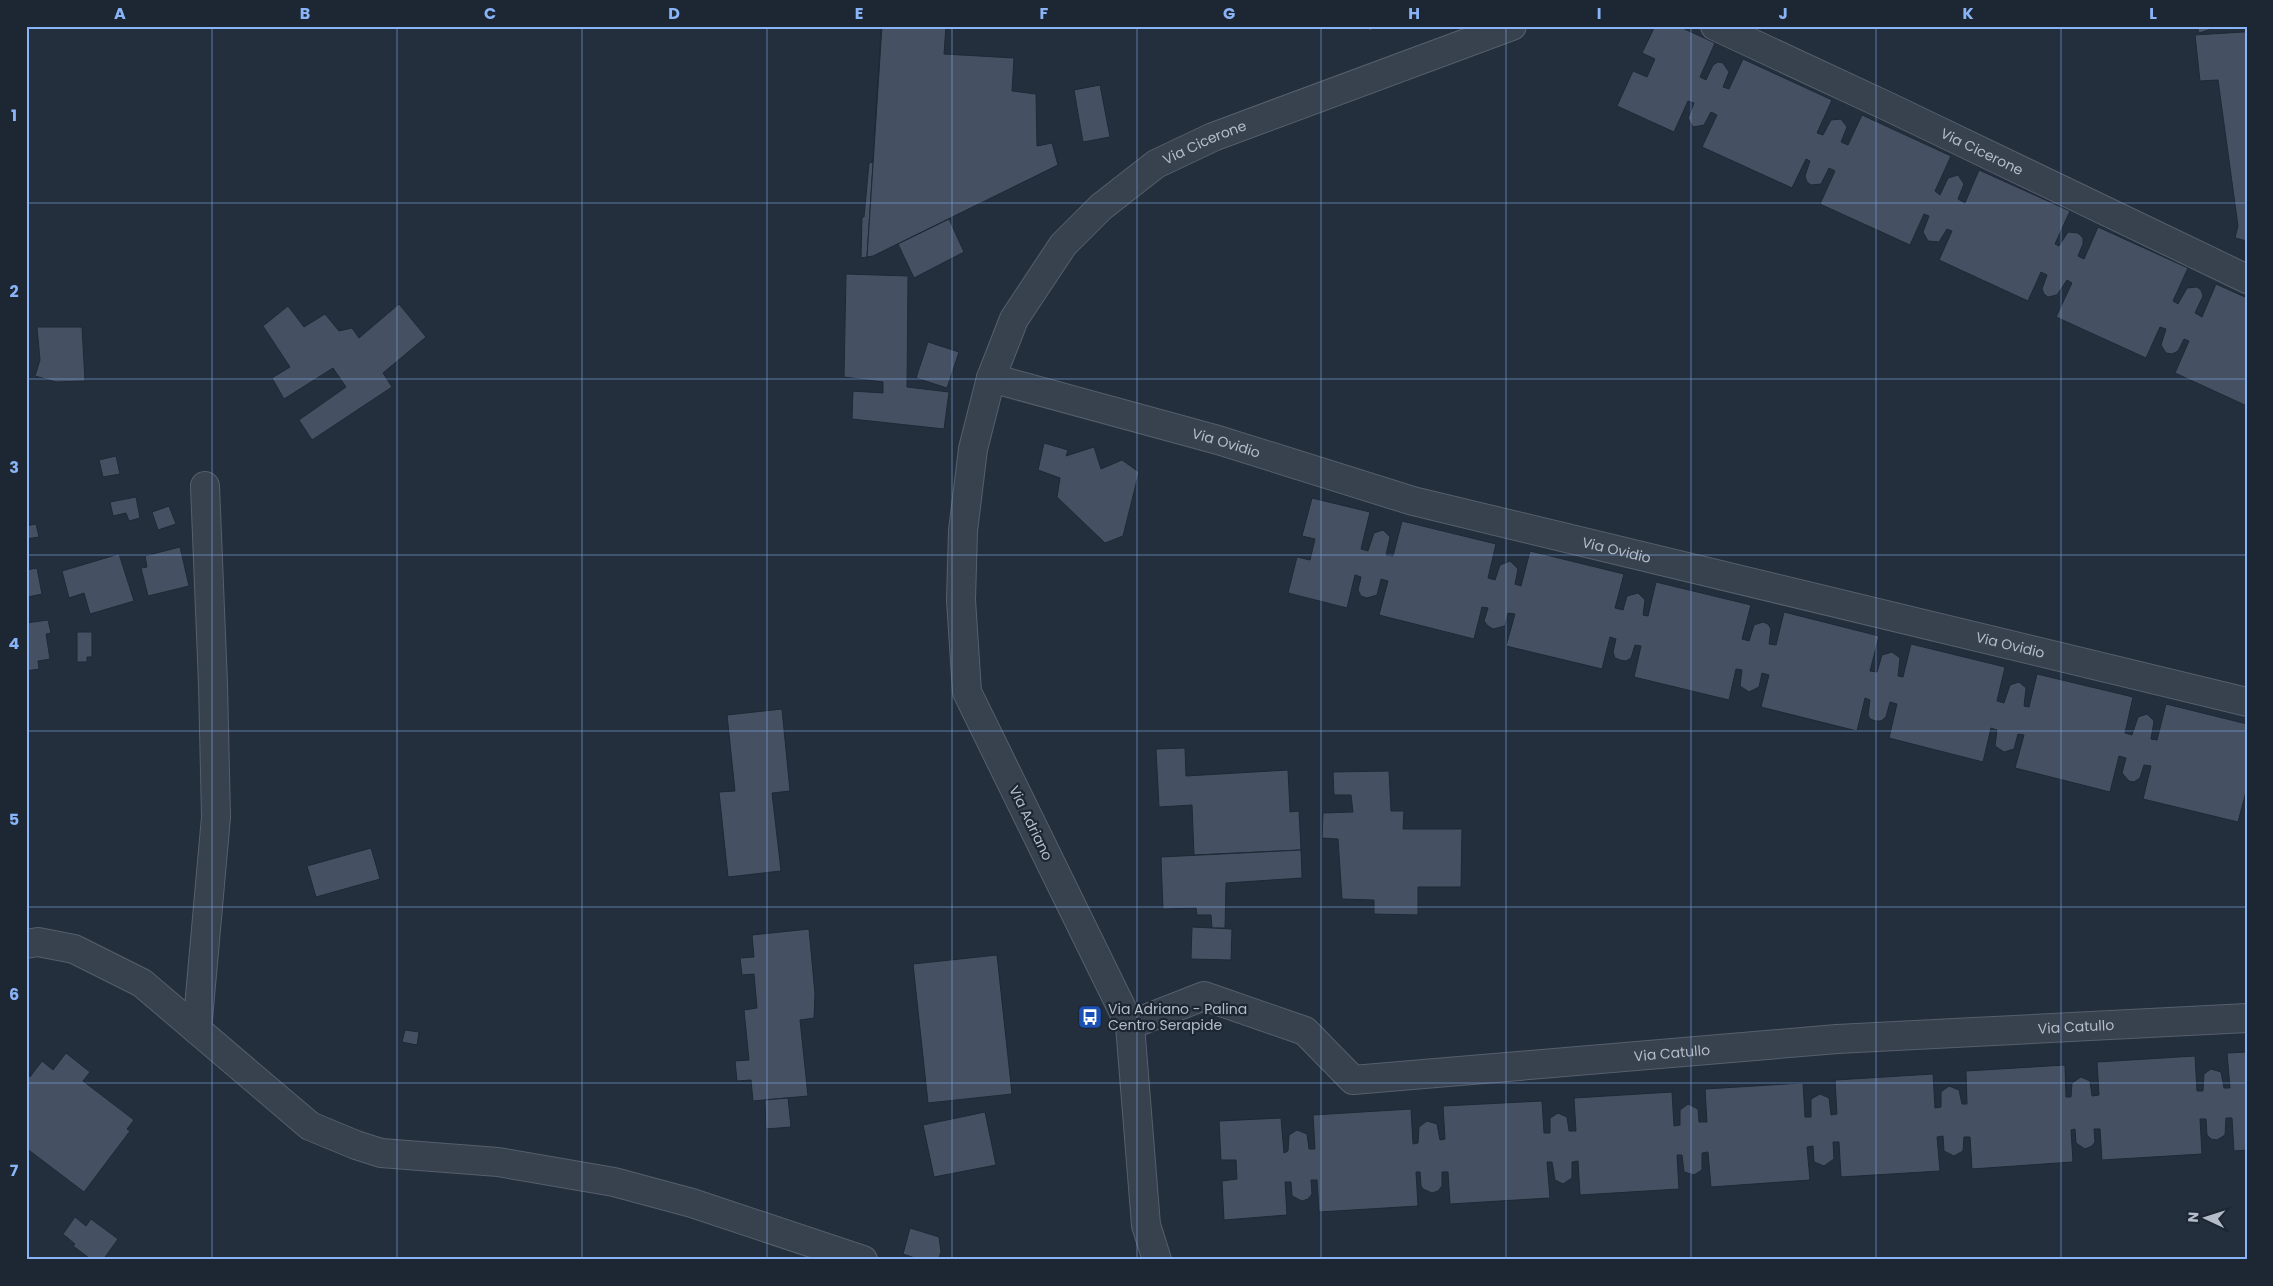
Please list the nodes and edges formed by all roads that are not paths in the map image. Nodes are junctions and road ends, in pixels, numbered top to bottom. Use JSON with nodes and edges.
{"nodes":[{"id":1,"x":1512,"y":26,"type":"edge"},
{"id":2,"x":1716,"y":26,"type":"edge"},
{"id":3,"x":2247,"y":279,"type":"edge"},
{"id":4,"x":991,"y":378,"type":"junction"},
{"id":5,"x":205,"y":486,"type":"dead end"},
{"id":6,"x":2247,"y":702,"type":"edge"},
{"id":7,"x":26,"y":944,"type":"edge"},
{"id":8,"x":2247,"y":1018,"type":"edge"},
{"id":9,"x":1130,"y":1025,"type":"junction"},
{"id":10,"x":198,"y":1030,"type":"junction"},
{"id":11,"x":863,"y":1260,"type":"edge"},
{"id":12,"x":1157,"y":1260,"type":"edge"}],
"edges":[{"from":1,"to":4,"type":"street","name":"Via Cicerone"},
{"from":2,"to":3,"type":"street","name":"Via Cicerone"},
{"from":4,"to":6,"type":"street","name":"Via Ovidio"},
{"from":4,"to":9,"type":"street","name":"Via Adriano"},
{"from":5,"to":10,"type":"street"},
{"from":7,"to":10,"type":"street"},
{"from":8,"to":9,"type":"street","name":"Via Catullo"},
{"from":9,"to":12,"type":"street","name":"Via Adriano"},
{"from":10,"to":11,"type":"street"}]}
